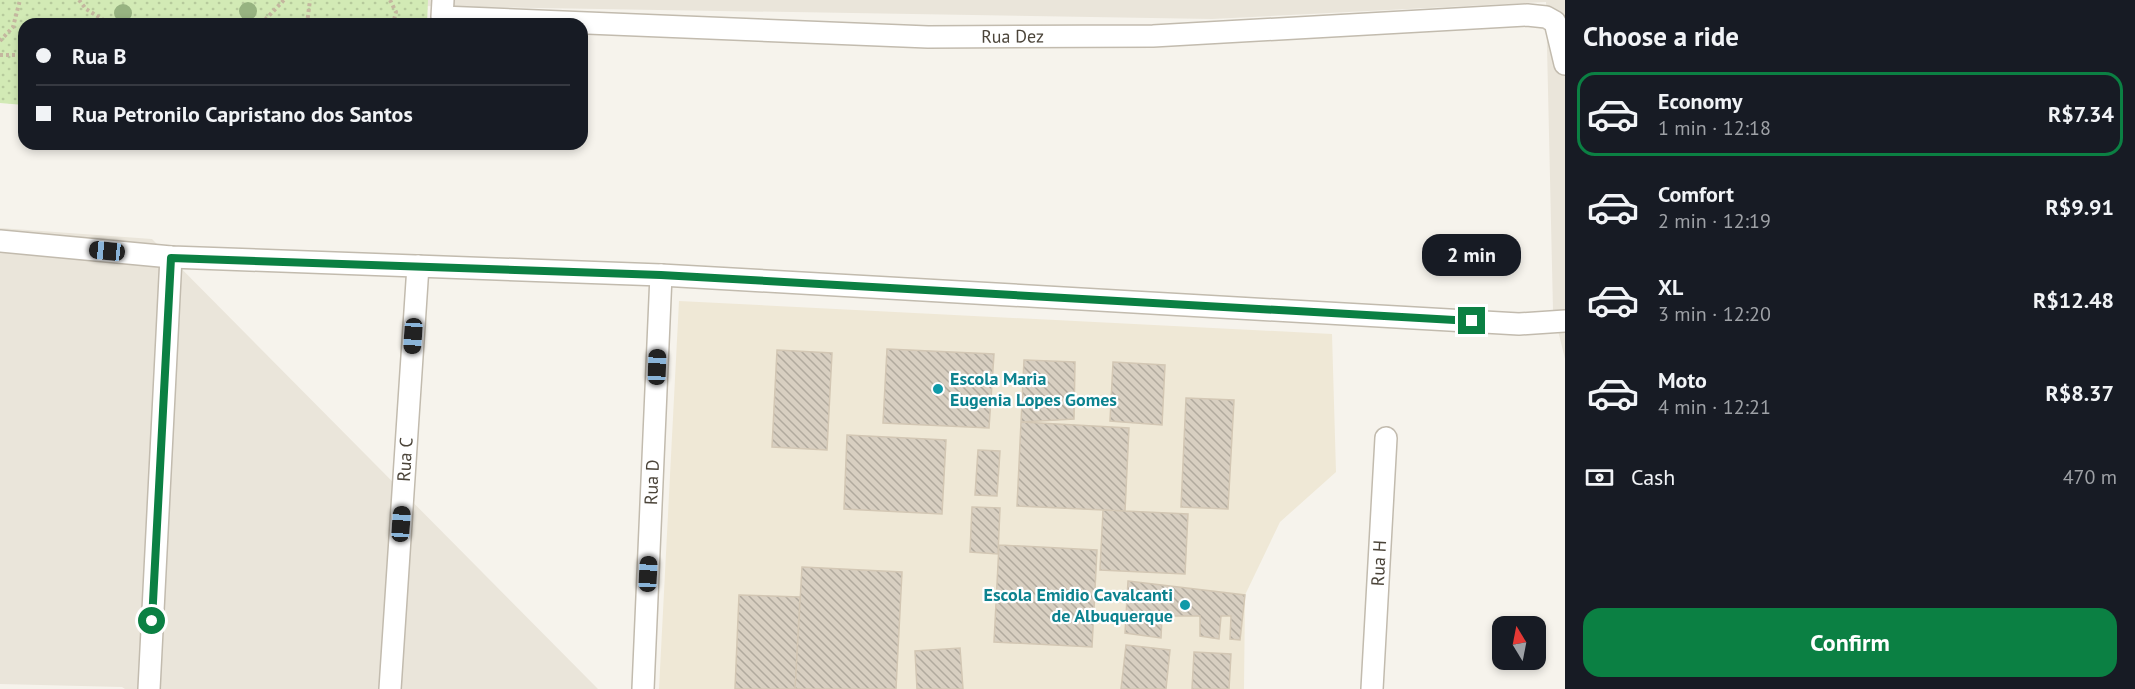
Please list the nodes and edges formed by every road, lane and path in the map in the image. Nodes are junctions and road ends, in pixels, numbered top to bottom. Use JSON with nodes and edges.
{"nodes":[{"id":1,"x":20,"y":0,"type":"edge"},
{"id":2,"x":79,"y":0,"type":"edge"},
{"id":3,"x":284,"y":0,"type":"edge"},
{"id":4,"x":310,"y":0,"type":"edge"},
{"id":5,"x":390,"y":0,"type":"edge"},
{"id":6,"x":443,"y":0,"type":"edge"},
{"id":7,"x":101,"y":18,"type":"edge"},
{"id":8,"x":267,"y":18,"type":"edge"},
{"id":9,"x":308,"y":18,"type":"edge"},
{"id":10,"x":394,"y":18,"type":"edge"},
{"id":11,"x":466,"y":18,"type":"edge"},
{"id":12,"x":588,"y":23,"type":"edge"},
{"id":13,"x":0,"y":40,"type":"edge"},
{"id":14,"x":0,"y":55,"type":"edge"},
{"id":15,"x":18,"y":56,"type":"edge"},
{"id":16,"x":1565,"y":64,"type":"edge"},
{"id":17,"x":0,"y":241,"type":"edge"},
{"id":18,"x":171,"y":258,"type":"junction"},
{"id":19,"x":418,"y":266,"type":"junction"},
{"id":20,"x":661,"y":275,"type":"junction"},
{"id":21,"x":1565,"y":321,"type":"edge"},
{"id":22,"x":1386,"y":438,"type":"dead end"},
{"id":23,"x":149,"y":689,"type":"edge"},
{"id":24,"x":390,"y":689,"type":"edge"},
{"id":25,"x":643,"y":689,"type":"edge"},
{"id":26,"x":1372,"y":689,"type":"edge"}],
"edges":[{"from":1,"to":13,"type":"path"},
{"from":2,"to":7,"type":"path"},
{"from":3,"to":8,"type":"path"},
{"from":4,"to":9,"type":"path"},
{"from":5,"to":10,"type":"path"},
{"from":6,"to":11,"type":"street","name":"Rua Dez"},
{"from":12,"to":16,"type":"street","name":"Rua Dez"},
{"from":14,"to":15,"type":"path"},
{"from":17,"to":18,"type":"street"},
{"from":18,"to":19,"type":"street"},
{"from":18,"to":23,"type":"street"},
{"from":19,"to":20,"type":"street"},
{"from":19,"to":24,"type":"street","name":"Rua C"},
{"from":20,"to":21,"type":"street"},
{"from":20,"to":25,"type":"street","name":"Rua D"},
{"from":22,"to":26,"type":"street","name":"Rua H"}]}
